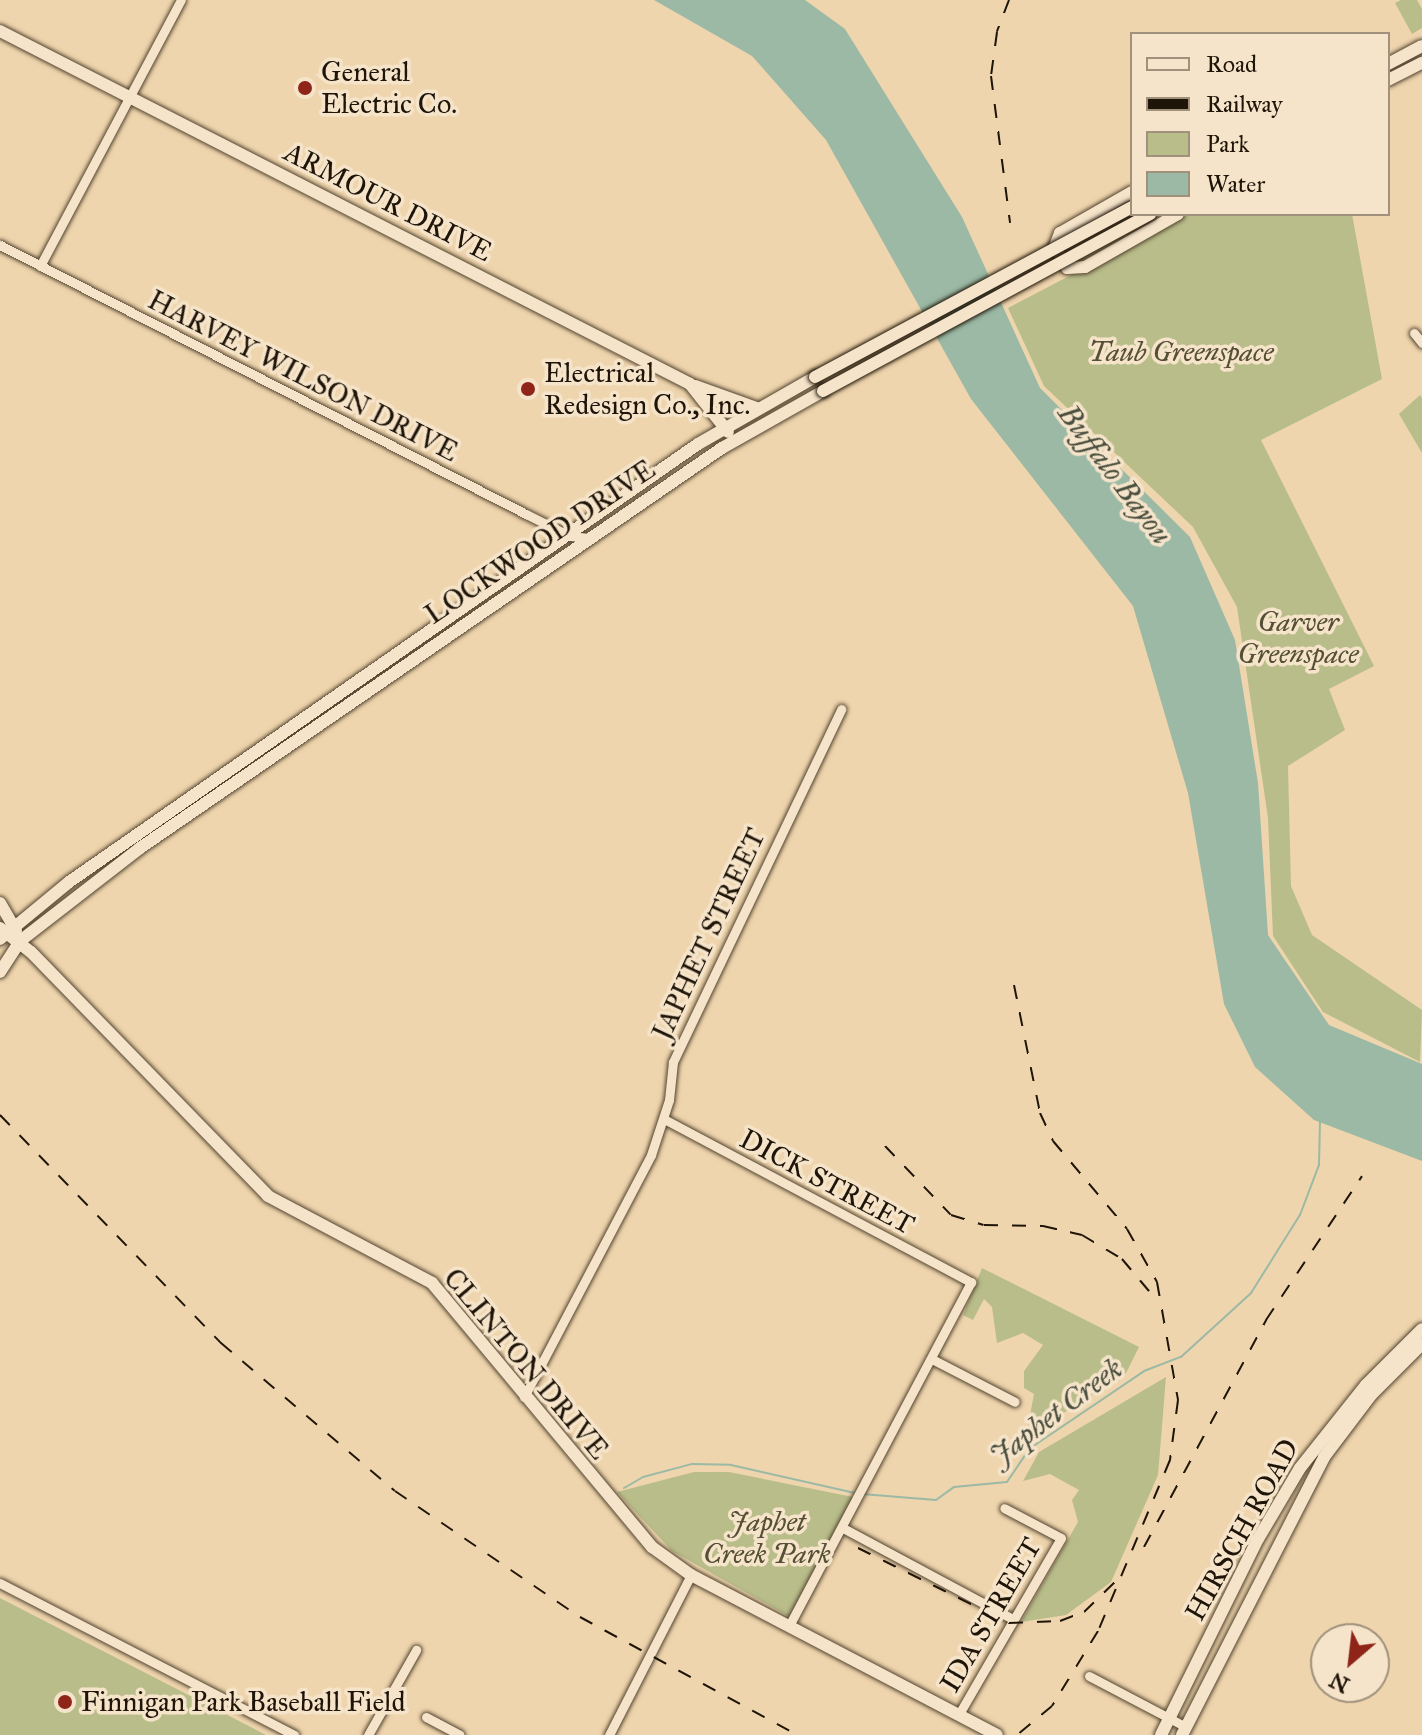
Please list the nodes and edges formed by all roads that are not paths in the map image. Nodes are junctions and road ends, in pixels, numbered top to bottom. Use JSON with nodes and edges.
{"nodes":[{"id":1,"x":181,"y":0,"type":"edge"},
{"id":2,"x":0,"y":31,"type":"edge"},
{"id":3,"x":1422,"y":46,"type":"edge"},
{"id":4,"x":1402,"y":57,"type":"junction"},
{"id":5,"x":1390,"y":63,"type":"edge"},
{"id":6,"x":1422,"y":63,"type":"edge"},
{"id":7,"x":1408,"y":70,"type":"junction"},
{"id":8,"x":1390,"y":79,"type":"edge"},
{"id":9,"x":129,"y":97,"type":"junction"},
{"id":10,"x":1130,"y":193,"type":"edge"},
{"id":11,"x":1130,"y":208,"type":"edge"},
{"id":12,"x":1146,"y":216,"type":"edge"},
{"id":13,"x":1174,"y":216,"type":"edge"},
{"id":14,"x":0,"y":245,"type":"edge"},
{"id":15,"x":40,"y":266,"type":"junction"},
{"id":16,"x":1414,"y":333,"type":"dead end"},
{"id":17,"x":1422,"y":343,"type":"edge"},
{"id":18,"x":690,"y":384,"type":"junction"},
{"id":19,"x":756,"y":408,"type":"junction"},
{"id":20,"x":725,"y":427,"type":"junction"},
{"id":21,"x":734,"y":441,"type":"junction"},
{"id":22,"x":570,"y":536,"type":"junction"},
{"id":23,"x":589,"y":538,"type":"junction"},
{"id":24,"x":481,"y":603,"type":"junction"},
{"id":25,"x":841,"y":709,"type":"dead end"},
{"id":26,"x":160,"y":827,"type":"junction"},
{"id":27,"x":107,"y":856,"type":"junction"},
{"id":28,"x":116,"y":867,"type":"junction"},
{"id":29,"x":0,"y":903,"type":"edge"},
{"id":30,"x":4,"y":931,"type":"edge"},
{"id":31,"x":20,"y":941,"type":"junction"},
{"id":32,"x":0,"y":972,"type":"edge"},
{"id":33,"x":664,"y":1119,"type":"junction"},
{"id":34,"x":1422,"y":1329,"type":"edge"},
{"id":35,"x":1422,"y":1344,"type":"edge"},
{"id":36,"x":932,"y":1359,"type":"junction"},
{"id":37,"x":524,"y":1397,"type":"junction"},
{"id":38,"x":1015,"y":1402,"type":"dead end"},
{"id":39,"x":1004,"y":1508,"type":"dead end"},
{"id":40,"x":845,"y":1525,"type":"junction"},
{"id":41,"x":691,"y":1575,"type":"junction"},
{"id":42,"x":0,"y":1583,"type":"edge"},
{"id":43,"x":1011,"y":1618,"type":"junction"},
{"id":44,"x":789,"y":1626,"type":"junction"},
{"id":45,"x":416,"y":1650,"type":"dead end"},
{"id":46,"x":1089,"y":1676,"type":"dead end"},
{"id":47,"x":959,"y":1714,"type":"junction"},
{"id":48,"x":426,"y":1717,"type":"dead end"},
{"id":49,"x":1170,"y":1718,"type":"junction"},
{"id":50,"x":1184,"y":1731,"type":"edge"},
{"id":51,"x":294,"y":1735,"type":"edge"},
{"id":52,"x":368,"y":1735,"type":"edge"},
{"id":53,"x":460,"y":1735,"type":"edge"},
{"id":54,"x":609,"y":1735,"type":"edge"},
{"id":55,"x":997,"y":1735,"type":"edge"},
{"id":56,"x":1161,"y":1735,"type":"edge"}],
"edges":[{"from":1,"to":9,"type":"street"},
{"from":2,"to":9,"type":"main road","name":"ARMOUR DRIVE"},
{"from":3,"to":4,"type":"main road"},
{"from":4,"to":5,"type":"main road"},
{"from":4,"to":7,"type":"main road"},
{"from":6,"to":7,"type":"main road"},
{"from":7,"to":8,"type":"main road"},
{"from":9,"to":15,"type":"street"},
{"from":9,"to":18,"type":"main road","name":"ARMOUR DRIVE"},
{"from":10,"to":13,"type":"main road"},
{"from":11,"to":19,"type":"main road","name":"LOCKWOOD DRIVE","bridge":true},
{"from":12,"to":21,"type":"main road","name":"LOCKWOOD DRIVE","bridge":true},
{"from":14,"to":15,"type":"street","name":"HARVEY WILSON DRIVE"},
{"from":15,"to":22,"type":"street","name":"HARVEY WILSON DRIVE"},
{"from":16,"to":17,"type":"street"},
{"from":18,"to":19,"type":"main road"},
{"from":18,"to":20,"type":"main road","name":"ARMOUR DRIVE"},
{"from":19,"to":20,"type":"main road","name":"LOCKWOOD DRIVE"},
{"from":20,"to":21,"type":"main road","name":"ARMOUR DRIVE"},
{"from":20,"to":22,"type":"main road","name":"LOCKWOOD DRIVE"},
{"from":21,"to":23,"type":"main road","name":"LOCKWOOD DRIVE"},
{"from":22,"to":23,"type":"street","name":"HARVEY WILSON DRIVE"},
{"from":22,"to":24,"type":"main road","name":"LOCKWOOD DRIVE"},
{"from":23,"to":24,"type":"main road","name":"LOCKWOOD DRIVE"},
{"from":24,"to":26,"type":"main road","name":"LOCKWOOD DRIVE"},
{"from":25,"to":33,"type":"street","name":"JAPHET STREET"},
{"from":26,"to":27,"type":"main road","name":"LOCKWOOD DRIVE"},
{"from":26,"to":28,"type":"main road","name":"LOCKWOOD DRIVE"},
{"from":27,"to":28,"type":"main road"},
{"from":27,"to":30,"type":"main road","name":"LOCKWOOD DRIVE"},
{"from":28,"to":31,"type":"main road","name":"LOCKWOOD DRIVE"},
{"from":29,"to":30,"type":"main road","name":"CLINTON DRIVE"},
{"from":30,"to":31,"type":"main road","name":"CLINTON DRIVE"},
{"from":31,"to":32,"type":"main road","name":"LOCKWOOD DRIVE"},
{"from":31,"to":37,"type":"main road","name":"CLINTON DRIVE"},
{"from":33,"to":36,"type":"street","name":"DICK STREET"},
{"from":33,"to":37,"type":"street","name":"JAPHET STREET"},
{"from":34,"to":49,"type":"main road","name":"HIRSCH ROAD"},
{"from":35,"to":50,"type":"main road","name":"HIRSCH ROAD"},
{"from":36,"to":38,"type":"street"},
{"from":36,"to":40,"type":"street"},
{"from":37,"to":41,"type":"main road","name":"CLINTON DRIVE"},
{"from":39,"to":43,"type":"street","name":"IDA STREET"},
{"from":40,"to":43,"type":"street"},
{"from":40,"to":44,"type":"street"},
{"from":41,"to":44,"type":"main road","name":"CLINTON DRIVE"},
{"from":41,"to":54,"type":"street"},
{"from":42,"to":51,"type":"street"},
{"from":43,"to":47,"type":"street","name":"IDA STREET"},
{"from":44,"to":47,"type":"main road","name":"CLINTON DRIVE"},
{"from":45,"to":52,"type":"street"},
{"from":46,"to":49,"type":"street"},
{"from":47,"to":55,"type":"main road","name":"CLINTON DRIVE"},
{"from":48,"to":53,"type":"street"},
{"from":49,"to":50,"type":"street"},
{"from":49,"to":56,"type":"main road","name":"HIRSCH ROAD"}]}
